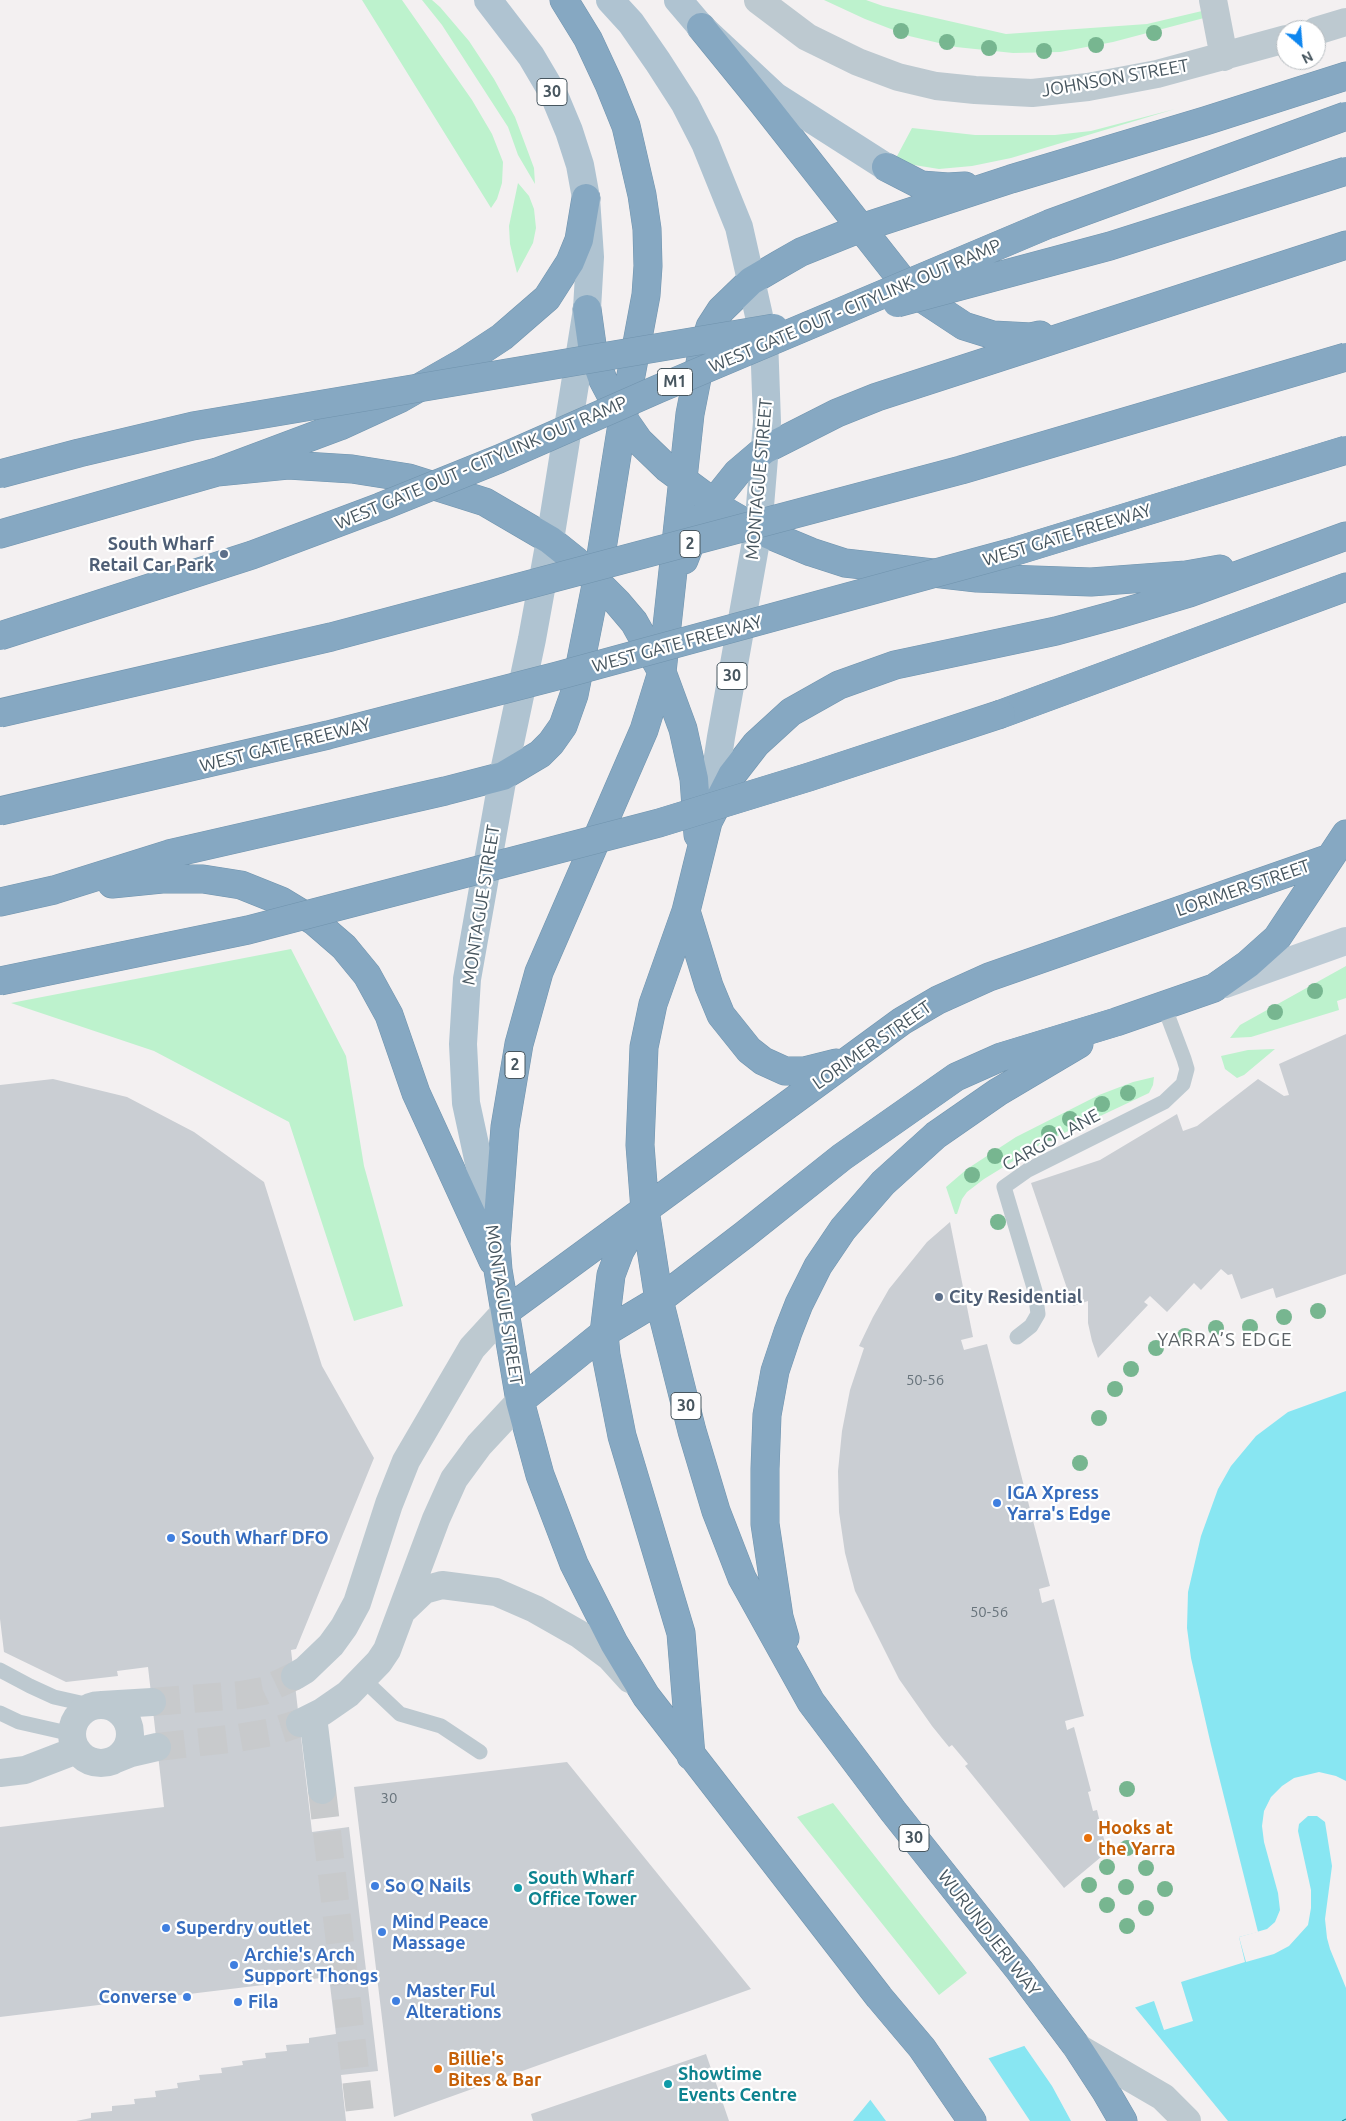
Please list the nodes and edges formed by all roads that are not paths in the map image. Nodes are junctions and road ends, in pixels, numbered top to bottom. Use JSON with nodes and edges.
{"nodes":[{"id":1,"x":488,"y":0,"type":"edge"},
{"id":2,"x":564,"y":0,"type":"edge"},
{"id":3,"x":610,"y":0,"type":"edge"},
{"id":4,"x":678,"y":0,"type":"edge"},
{"id":5,"x":758,"y":0,"type":"edge"},
{"id":6,"x":1213,"y":0,"type":"edge"},
{"id":7,"x":1346,"y":22,"type":"edge"},
{"id":8,"x":701,"y":28,"type":"junction"},
{"id":9,"x":1326,"y":28,"type":"edge"},
{"id":10,"x":1276,"y":43,"type":"edge"},
{"id":11,"x":1224,"y":57,"type":"junction"},
{"id":12,"x":1346,"y":76,"type":"edge"},
{"id":13,"x":1346,"y":116,"type":"edge"},
{"id":14,"x":886,"y":167,"type":"joint"},
{"id":15,"x":1346,"y":171,"type":"edge"},
{"id":16,"x":1011,"y":179,"type":"junction"},
{"id":17,"x":586,"y":198,"type":"junction"},
{"id":18,"x":861,"y":228,"type":"junction"},
{"id":19,"x":1346,"y":245,"type":"edge"},
{"id":20,"x":751,"y":281,"type":"junction"},
{"id":21,"x":587,"y":309,"type":"junction"},
{"id":22,"x":1098,"y":324,"type":"junction"},
{"id":23,"x":1346,"y":357,"type":"edge"},
{"id":24,"x":623,"y":418,"type":"junction"},
{"id":25,"x":764,"y":450,"type":"junction"},
{"id":26,"x":1346,"y":450,"type":"edge"},
{"id":27,"x":217,"y":472,"type":"junction"},
{"id":28,"x":0,"y":474,"type":"edge"},
{"id":29,"x":683,"y":481,"type":"junction"},
{"id":30,"x":713,"y":503,"type":"junction"},
{"id":31,"x":758,"y":530,"type":"junction"},
{"id":32,"x":0,"y":534,"type":"edge"},
{"id":33,"x":1346,"y":536,"type":"edge"},
{"id":34,"x":550,"y":540,"type":"junction"},
{"id":35,"x":1285,"y":558,"type":"junction"},
{"id":36,"x":597,"y":580,"type":"junction"},
{"id":37,"x":1346,"y":587,"type":"edge"},
{"id":38,"x":672,"y":589,"type":"junction"},
{"id":39,"x":1346,"y":592,"type":"edge"},
{"id":40,"x":1283,"y":611,"type":"junction"},
{"id":41,"x":0,"y":636,"type":"edge"},
{"id":42,"x":662,"y":672,"type":"junction"},
{"id":43,"x":0,"y":713,"type":"edge"},
{"id":44,"x":503,"y":776,"type":"junction"},
{"id":45,"x":0,"y":811,"type":"edge"},
{"id":46,"x":708,"y":822,"type":"junction"},
{"id":47,"x":1346,"y":834,"type":"edge"},
{"id":48,"x":1338,"y":856,"type":"edge"},
{"id":49,"x":696,"y":870,"type":"junction"},
{"id":50,"x":54,"y":890,"type":"junction"},
{"id":51,"x":0,"y":902,"type":"edge"},
{"id":52,"x":686,"y":911,"type":"junction"},
{"id":53,"x":1346,"y":940,"type":"edge"},
{"id":54,"x":0,"y":981,"type":"edge"},
{"id":55,"x":1214,"y":988,"type":"junction"},
{"id":56,"x":1164,"y":1006,"type":"junction"},
{"id":57,"x":1116,"y":1022,"type":"junction"},
{"id":58,"x":854,"y":1056,"type":"junction"},
{"id":59,"x":645,"y":1210,"type":"junction"},
{"id":60,"x":497,"y":1257,"type":"junction"},
{"id":61,"x":659,"y":1300,"type":"junction"},
{"id":62,"x":504,"y":1312,"type":"junction"},
{"id":63,"x":604,"y":1334,"type":"junction"},
{"id":64,"x":1017,"y":1337,"type":"dead end"},
{"id":65,"x":520,"y":1401,"type":"junction"},
{"id":66,"x":403,"y":1610,"type":"junction"},
{"id":67,"x":0,"y":1670,"type":"edge"},
{"id":68,"x":295,"y":1676,"type":"tunnel mouth"},
{"id":69,"x":363,"y":1679,"type":"junction"},
{"id":70,"x":805,"y":1692,"type":"junction"},
{"id":71,"x":646,"y":1696,"type":"junction"},
{"id":72,"x":152,"y":1702,"type":"tunnel mouth"},
{"id":73,"x":98,"y":1706,"type":"junction"},
{"id":74,"x":0,"y":1713,"type":"edge"},
{"id":75,"x":75,"y":1742,"type":"junction"},
{"id":76,"x":157,"y":1747,"type":"tunnel mouth"},
{"id":77,"x":480,"y":1752,"type":"dead end"},
{"id":78,"x":691,"y":1756,"type":"junction"},
{"id":79,"x":116,"y":1759,"type":"junction"},
{"id":80,"x":0,"y":1773,"type":"edge"},
{"id":81,"x":322,"y":1790,"type":"tunnel mouth"},
{"id":82,"x":1077,"y":2048,"type":"junction"},
{"id":83,"x":972,"y":2121,"type":"edge"},
{"id":84,"x":1123,"y":2121,"type":"edge"},
{"id":85,"x":1187,"y":2121,"type":"edge"}],
"edges":[{"from":1,"to":17,"type":"main road","name":"MONTAGUE STREET","number":"30"},
{"from":2,"to":24,"type":"highway"},
{"from":3,"to":20,"type":"main road","name":"MONTAGUE STREET","number":"30"},
{"from":4,"to":8,"type":"main road"},
{"from":5,"to":11,"type":"street","name":"JOHNSON STREET"},
{"from":6,"to":11,"type":"street"},
{"from":7,"to":9,"type":"street"},
{"from":8,"to":14,"type":"main road"},
{"from":8,"to":18,"type":"highway"},
{"from":10,"to":11,"type":"street","name":"JOHNSON STREET"},
{"from":12,"to":16,"type":"highway"},
{"from":13,"to":41,"type":"highway","name":"WEST GATE OUT - CITYLINK OUT RAMP","number":"M1","bridge":true},
{"from":14,"to":16,"type":"highway"},
{"from":15,"to":28,"type":"highway","bridge":true},
{"from":16,"to":18,"type":"highway"},
{"from":17,"to":21,"type":"main road","name":"MONTAGUE STREET","number":"30"},
{"from":17,"to":27,"type":"highway"},
{"from":18,"to":20,"type":"highway"},
{"from":18,"to":22,"type":"highway"},
{"from":19,"to":22,"type":"highway"},
{"from":20,"to":25,"type":"main road","name":"MONTAGUE STREET","number":"30"},
{"from":20,"to":29,"type":"highway"},
{"from":21,"to":24,"type":"highway"},
{"from":21,"to":34,"type":"main road","name":"MONTAGUE STREET","number":"30"},
{"from":22,"to":25,"type":"highway"},
{"from":23,"to":43,"type":"highway","bridge":true},
{"from":24,"to":29,"type":"highway"},
{"from":24,"to":36,"type":"highway"},
{"from":25,"to":30,"type":"highway","number":"2"},
{"from":25,"to":31,"type":"main road","name":"MONTAGUE STREET","number":"30"},
{"from":26,"to":45,"type":"highway","name":"WEST GATE FREEWAY","bridge":true},
{"from":27,"to":32,"type":"highway"},
{"from":27,"to":34,"type":"highway"},
{"from":29,"to":30,"type":"highway"},
{"from":29,"to":38,"type":"highway"},
{"from":30,"to":31,"type":"highway"},
{"from":30,"to":38,"type":"highway","number":"2"},
{"from":31,"to":35,"type":"highway"},
{"from":31,"to":46,"type":"main road","name":"MONTAGUE STREET","number":"30"},
{"from":33,"to":35,"type":"highway"},
{"from":34,"to":36,"type":"highway"},
{"from":34,"to":44,"type":"main road","name":"MONTAGUE STREET","number":"30"},
{"from":35,"to":46,"type":"highway"},
{"from":36,"to":42,"type":"highway"},
{"from":36,"to":44,"type":"highway"},
{"from":37,"to":40,"type":"highway"},
{"from":38,"to":42,"type":"highway","number":"2"},
{"from":39,"to":40,"type":"highway"},
{"from":40,"to":54,"type":"highway","bridge":true},
{"from":42,"to":49,"type":"highway"},
{"from":42,"to":60,"type":"highway","number":"2"},
{"from":44,"to":50,"type":"highway"},
{"from":44,"to":60,"type":"main road","name":"MONTAGUE STREET","number":"30"},
{"from":46,"to":49,"type":"highway","name":"MONTAGUE STREET","number":"30"},
{"from":47,"to":48,"type":"highway"},
{"from":48,"to":55,"type":"highway"},
{"from":48,"to":58,"type":"highway","name":"LORIMER STREET"},
{"from":49,"to":52,"type":"highway","name":"MONTAGUE STREET","number":"30"},
{"from":50,"to":51,"type":"highway"},
{"from":50,"to":60,"type":"highway"},
{"from":52,"to":58,"type":"highway"},
{"from":52,"to":59,"type":"highway","name":"MONTAGUE STREET","number":"30"},
{"from":53,"to":55,"type":"main road"},
{"from":55,"to":56,"type":"highway"},
{"from":56,"to":57,"type":"highway"},
{"from":56,"to":64,"type":"lane","name":"CARGO LANE"},
{"from":57,"to":61,"type":"highway"},
{"from":57,"to":70,"type":"highway"},
{"from":58,"to":59,"type":"highway","name":"LORIMER STREET"},
{"from":59,"to":61,"type":"highway","name":"MONTAGUE STREET","number":"30"},
{"from":59,"to":62,"type":"highway","name":"LORIMER STREET"},
{"from":59,"to":63,"type":"highway"},
{"from":60,"to":62,"type":"highway","name":"MONTAGUE STREET","number":"30"},
{"from":61,"to":63,"type":"highway"},
{"from":61,"to":70,"type":"highway","name":"MONTAGUE STREET","number":"30"},
{"from":62,"to":65,"type":"highway","name":"MONTAGUE STREET","number":"30"},
{"from":62,"to":68,"type":"street"},
{"from":63,"to":65,"type":"highway"},
{"from":63,"to":78,"type":"highway"},
{"from":65,"to":66,"type":"street"},
{"from":65,"to":71,"type":"highway","name":"MONTAGUE STREET","number":"30"},
{"from":66,"to":69,"type":"street"},
{"from":66,"to":71,"type":"street"},
{"from":67,"to":73,"type":"lane"},
{"from":69,"to":77,"type":"lane"},
{"from":69,"to":81,"type":"street"},
{"from":70,"to":82,"type":"highway","name":"WURUNDJERI WAY","number":"30"},
{"from":71,"to":78,"type":"highway","name":"MONTAGUE STREET","number":"30"},
{"from":72,"to":73,"type":"street"},
{"from":73,"to":75,"type":"street"},
{"from":73,"to":79,"type":"street"},
{"from":74,"to":75,"type":"lane"},
{"from":75,"to":79,"type":"street"},
{"from":75,"to":80,"type":"street"},
{"from":76,"to":79,"type":"street"},
{"from":78,"to":83,"type":"highway","name":"MONTAGUE STREET","number":"30"},
{"from":82,"to":84,"type":"highway","name":"WURUNDJERI WAY","number":"30"},
{"from":82,"to":85,"type":"street"}]}
